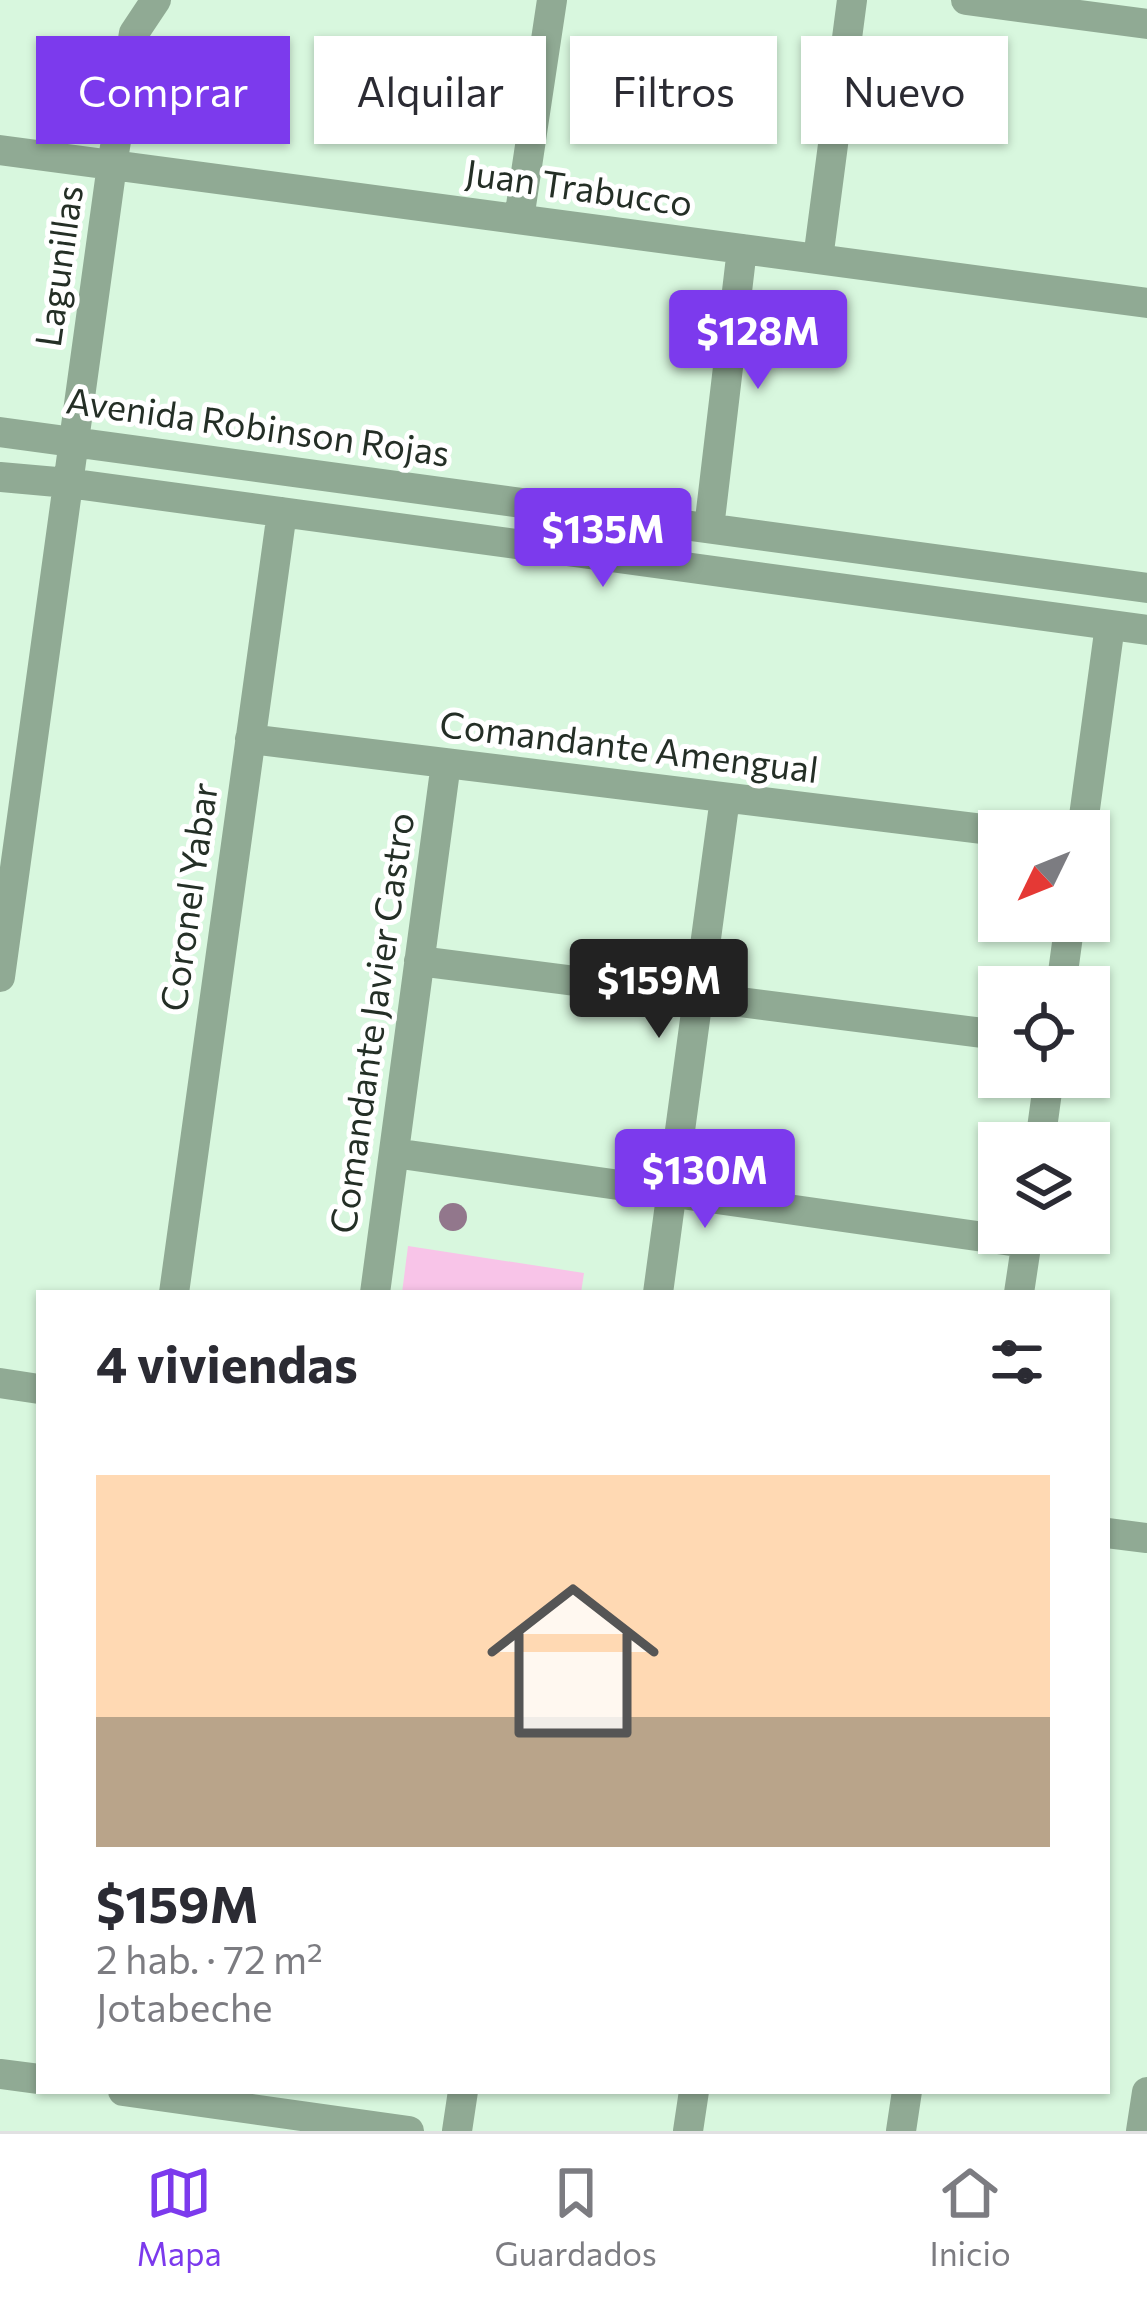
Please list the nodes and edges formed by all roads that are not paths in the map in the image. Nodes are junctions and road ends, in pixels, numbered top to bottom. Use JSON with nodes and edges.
{"nodes":[{"id":1,"x":156,"y":0,"type":"edge"},
{"id":2,"x":552,"y":0,"type":"edge"},
{"id":3,"x":852,"y":0,"type":"edge"},
{"id":4,"x":966,"y":0,"type":"edge"},
{"id":5,"x":1147,"y":24,"type":"edge"},
{"id":6,"x":0,"y":150,"type":"edge"},
{"id":7,"x":112,"y":165,"type":"junction"},
{"id":8,"x":519,"y":219,"type":"junction"},
{"id":9,"x":742,"y":249,"type":"junction"},
{"id":10,"x":818,"y":259,"type":"junction"},
{"id":11,"x":1147,"y":303,"type":"edge"},
{"id":12,"x":0,"y":432,"type":"edge"},
{"id":13,"x":74,"y":442,"type":"junction"},
{"id":14,"x":0,"y":477,"type":"edge"},
{"id":15,"x":68,"y":483,"type":"junction"},
{"id":16,"x":282,"y":512,"type":"junction"},
{"id":17,"x":709,"y":528,"type":"junction"},
{"id":18,"x":1147,"y":587,"type":"edge"},
{"id":19,"x":1110,"y":626,"type":"junction"},
{"id":20,"x":1147,"y":631,"type":"edge"},
{"id":21,"x":250,"y":739,"type":"junction"},
{"id":22,"x":446,"y":763,"type":"junction"},
{"id":23,"x":724,"y":798,"type":"junction"},
{"id":24,"x":1085,"y":810,"type":"edge"},
{"id":25,"x":978,"y":828,"type":"edge"},
{"id":26,"x":419,"y":961,"type":"junction"},
{"id":27,"x":0,"y":977,"type":"edge"},
{"id":28,"x":698,"y":997,"type":"junction"},
{"id":29,"x":978,"y":1032,"type":"edge"},
{"id":30,"x":394,"y":1154,"type":"junction"},
{"id":31,"x":672,"y":1192,"type":"junction"},
{"id":32,"x":978,"y":1232,"type":"edge"},
{"id":33,"x":1025,"y":1254,"type":"edge"},
{"id":34,"x":174,"y":1290,"type":"edge"},
{"id":35,"x":375,"y":1290,"type":"edge"},
{"id":36,"x":658,"y":1290,"type":"edge"},
{"id":37,"x":1019,"y":1290,"type":"edge"},
{"id":38,"x":0,"y":1383,"type":"edge"},
{"id":39,"x":36,"y":1388,"type":"edge"},
{"id":40,"x":1110,"y":1533,"type":"edge"},
{"id":41,"x":1147,"y":1538,"type":"edge"},
{"id":42,"x":0,"y":2074,"type":"edge"},
{"id":43,"x":36,"y":2079,"type":"edge"},
{"id":44,"x":1147,"y":2092,"type":"edge"},
{"id":45,"x":135,"y":2094,"type":"edge"},
{"id":46,"x":463,"y":2094,"type":"edge"},
{"id":47,"x":694,"y":2094,"type":"edge"},
{"id":48,"x":907,"y":2094,"type":"edge"},
{"id":49,"x":231,"y":2119,"type":"edge"},
{"id":50,"x":409,"y":2131,"type":"edge"},
{"id":51,"x":457,"y":2131,"type":"edge"},
{"id":52,"x":688,"y":2131,"type":"edge"},
{"id":53,"x":901,"y":2131,"type":"edge"},
{"id":54,"x":1141,"y":2131,"type":"edge"}],
"edges":[{"from":1,"to":7,"type":"street","name":"Lagunillas"},
{"from":2,"to":8,"type":"street"},
{"from":3,"to":10,"type":"street"},
{"from":4,"to":5,"type":"street"},
{"from":6,"to":7,"type":"street","name":"Juan Trabucco"},
{"from":7,"to":8,"type":"street","name":"Juan Trabucco"},
{"from":7,"to":13,"type":"street","name":"Lagunillas"},
{"from":8,"to":9,"type":"street","name":"Juan Trabucco"},
{"from":9,"to":10,"type":"street","name":"Juan Trabucco"},
{"from":9,"to":17,"type":"street"},
{"from":10,"to":11,"type":"street","name":"Juan Trabucco"},
{"from":12,"to":13,"type":"street","name":"Avenida Robinson Rojas"},
{"from":13,"to":15,"type":"street","name":"Lagunillas"},
{"from":13,"to":17,"type":"street","name":"Avenida Robinson Rojas"},
{"from":14,"to":15,"type":"street"},
{"from":15,"to":16,"type":"street"},
{"from":15,"to":27,"type":"street","name":"Lagunillas"},
{"from":16,"to":19,"type":"street"},
{"from":16,"to":21,"type":"street","name":"Coronel Yabar"},
{"from":17,"to":18,"type":"street","name":"Avenida Robinson Rojas"},
{"from":19,"to":20,"type":"street"},
{"from":19,"to":24,"type":"street"},
{"from":21,"to":22,"type":"street","name":"Comandante Amengual"},
{"from":21,"to":34,"type":"street","name":"Coronel Yabar"},
{"from":22,"to":23,"type":"street","name":"Comandante Amengual"},
{"from":22,"to":26,"type":"street","name":"Comandante Javier Castro"},
{"from":23,"to":25,"type":"street","name":"Comandante Amengual"},
{"from":23,"to":28,"type":"street"},
{"from":26,"to":28,"type":"street"},
{"from":26,"to":30,"type":"street","name":"Comandante Javier Castro"},
{"from":28,"to":29,"type":"street"},
{"from":28,"to":31,"type":"street"},
{"from":30,"to":31,"type":"street"},
{"from":30,"to":35,"type":"street","name":"Comandante Javier Castro"},
{"from":31,"to":32,"type":"street"},
{"from":31,"to":36,"type":"street"},
{"from":33,"to":37,"type":"street"},
{"from":38,"to":39,"type":"street"},
{"from":40,"to":41,"type":"street"},
{"from":42,"to":43,"type":"street"},
{"from":44,"to":54,"type":"street"},
{"from":45,"to":49,"type":"street"},
{"from":46,"to":51,"type":"street"},
{"from":47,"to":52,"type":"street"},
{"from":48,"to":53,"type":"street"},
{"from":49,"to":50,"type":"street"}]}
